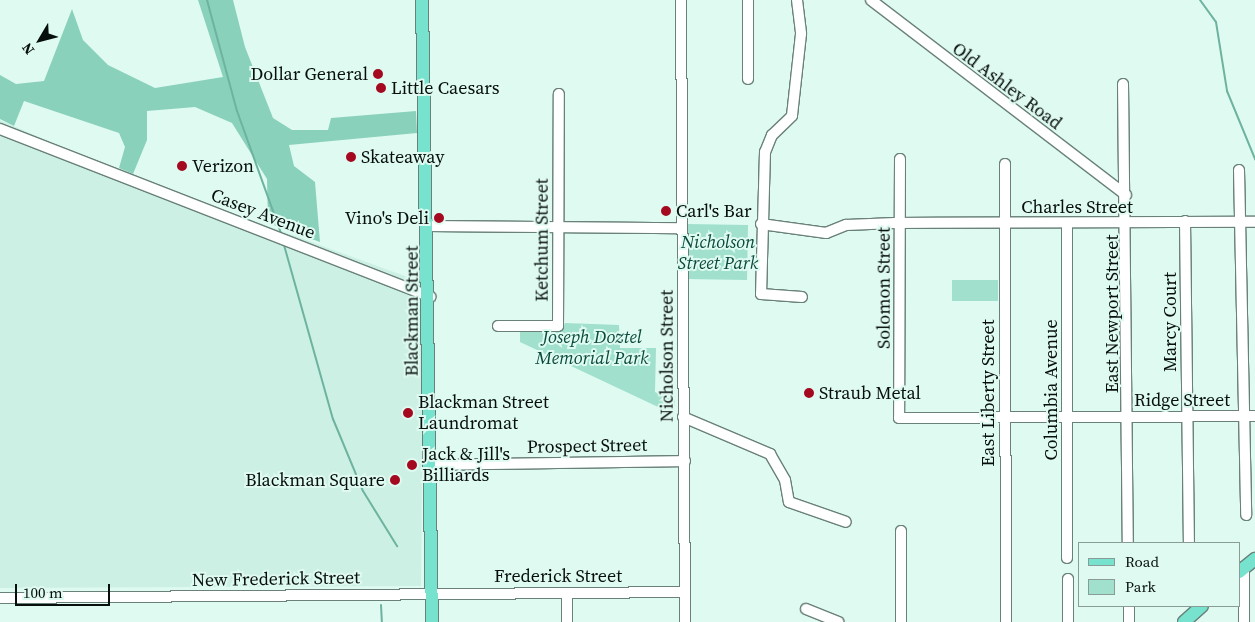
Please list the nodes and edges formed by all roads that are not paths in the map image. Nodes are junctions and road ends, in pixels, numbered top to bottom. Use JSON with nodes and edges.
{"nodes":[{"id":1,"x":422,"y":0,"type":"edge"},
{"id":2,"x":682,"y":0,"type":"edge"},
{"id":3,"x":748,"y":0,"type":"edge"},
{"id":4,"x":797,"y":0,"type":"edge"},
{"id":5,"x":871,"y":0,"type":"edge"},
{"id":6,"x":748,"y":79,"type":"dead end"},
{"id":7,"x":1123,"y":84,"type":"dead end"},
{"id":8,"x":559,"y":94,"type":"dead end"},
{"id":9,"x":0,"y":129,"type":"edge"},
{"id":10,"x":900,"y":159,"type":"dead end"},
{"id":11,"x":1005,"y":164,"type":"dead end"},
{"id":12,"x":1239,"y":170,"type":"dead end"},
{"id":13,"x":1126,"y":195,"type":"junction"},
{"id":14,"x":1186,"y":221,"type":"junction"},
{"id":15,"x":1243,"y":222,"type":"junction"},
{"id":16,"x":1255,"y":222,"type":"edge"},
{"id":17,"x":900,"y":223,"type":"junction"},
{"id":18,"x":1067,"y":223,"type":"junction"},
{"id":19,"x":1128,"y":223,"type":"junction"},
{"id":20,"x":761,"y":224,"type":"junction"},
{"id":21,"x":1005,"y":224,"type":"junction"},
{"id":22,"x":428,"y":226,"type":"junction"},
{"id":23,"x":558,"y":227,"type":"junction"},
{"id":24,"x":682,"y":228,"type":"junction"},
{"id":25,"x":430,"y":297,"type":"junction"},
{"id":26,"x":802,"y":297,"type":"dead end"},
{"id":27,"x":498,"y":326,"type":"dead end"},
{"id":28,"x":1067,"y":416,"type":"junction"},
{"id":29,"x":1187,"y":416,"type":"junction"},
{"id":30,"x":1244,"y":416,"type":"junction"},
{"id":31,"x":1255,"y":416,"type":"edge"},
{"id":32,"x":683,"y":417,"type":"junction"},
{"id":33,"x":1005,"y":417,"type":"junction"},
{"id":34,"x":1128,"y":417,"type":"junction"},
{"id":35,"x":899,"y":418,"type":"joint"},
{"id":36,"x":685,"y":461,"type":"junction"},
{"id":37,"x":430,"y":465,"type":"junction"},
{"id":38,"x":1246,"y":515,"type":"dead end"},
{"id":39,"x":846,"y":522,"type":"dead end"},
{"id":40,"x":901,"y":532,"type":"dead end"},
{"id":41,"x":1128,"y":542,"type":"edge"},
{"id":42,"x":1189,"y":542,"type":"edge"},
{"id":43,"x":1067,"y":558,"type":"dead end"},
{"id":44,"x":1255,"y":559,"type":"edge"},
{"id":45,"x":1241,"y":570,"type":"edge"},
{"id":46,"x":1068,"y":579,"type":"dead end"},
{"id":47,"x":685,"y":592,"type":"junction"},
{"id":48,"x":567,"y":593,"type":"junction"},
{"id":49,"x":432,"y":594,"type":"junction"},
{"id":50,"x":0,"y":598,"type":"edge"},
{"id":51,"x":1129,"y":607,"type":"edge"},
{"id":52,"x":1200,"y":607,"type":"edge"},
{"id":53,"x":806,"y":609,"type":"dead end"},
{"id":54,"x":1188,"y":615,"type":"edge"},
{"id":55,"x":432,"y":622,"type":"edge"},
{"id":56,"x":567,"y":622,"type":"edge"},
{"id":57,"x":685,"y":622,"type":"edge"},
{"id":58,"x":839,"y":622,"type":"edge"},
{"id":59,"x":901,"y":622,"type":"edge"},
{"id":60,"x":1006,"y":622,"type":"edge"},
{"id":61,"x":1068,"y":622,"type":"edge"},
{"id":62,"x":1129,"y":622,"type":"edge"},
{"id":63,"x":1244,"y":622,"type":"edge"}],
"edges":[{"from":1,"to":22,"type":"main road","name":"Blackman Street"},
{"from":2,"to":24,"type":"street","name":"Nicholson Street"},
{"from":3,"to":6,"type":"street"},
{"from":4,"to":20,"type":"street"},
{"from":5,"to":13,"type":"street","name":"Old Ashley Road"},
{"from":7,"to":13,"type":"street","name":"East Newport Street"},
{"from":8,"to":23,"type":"street","name":"Ketchum Street"},
{"from":9,"to":25,"type":"street","name":"Casey Avenue"},
{"from":10,"to":17,"type":"street","name":"Solomon Street"},
{"from":11,"to":21,"type":"street","name":"East Liberty Street"},
{"from":12,"to":15,"type":"street"},
{"from":13,"to":19,"type":"street","name":"East Newport Street"},
{"from":14,"to":15,"type":"street","name":"Charles Street"},
{"from":14,"to":19,"type":"street","name":"Charles Street"},
{"from":14,"to":29,"type":"street","name":"Marcy Court"},
{"from":15,"to":16,"type":"street","name":"Charles Street"},
{"from":15,"to":30,"type":"street"},
{"from":17,"to":20,"type":"street","name":"Charles Street"},
{"from":17,"to":21,"type":"street","name":"Charles Street"},
{"from":17,"to":35,"type":"street","name":"Solomon Street"},
{"from":18,"to":19,"type":"street","name":"Charles Street"},
{"from":18,"to":21,"type":"street","name":"Charles Street"},
{"from":18,"to":28,"type":"street","name":"Columbia Avenue"},
{"from":19,"to":34,"type":"street","name":"East Newport Street"},
{"from":20,"to":26,"type":"street"},
{"from":21,"to":33,"type":"street","name":"East Liberty Street"},
{"from":22,"to":23,"type":"street"},
{"from":22,"to":25,"type":"main road","name":"Blackman Street"},
{"from":23,"to":24,"type":"street"},
{"from":23,"to":27,"type":"street","name":"Ketchum Street"},
{"from":24,"to":32,"type":"street","name":"Nicholson Street"},
{"from":25,"to":37,"type":"main road","name":"Blackman Street"},
{"from":28,"to":33,"type":"street","name":"Ridge Street"},
{"from":28,"to":34,"type":"street","name":"Ridge Street"},
{"from":28,"to":43,"type":"street","name":"Columbia Avenue"},
{"from":29,"to":30,"type":"street","name":"Ridge Street"},
{"from":29,"to":34,"type":"street","name":"Ridge Street"},
{"from":29,"to":42,"type":"street","name":"Marcy Court"},
{"from":30,"to":31,"type":"street","name":"Ridge Street"},
{"from":30,"to":38,"type":"street"},
{"from":32,"to":36,"type":"street","name":"Nicholson Street"},
{"from":32,"to":39,"type":"street"},
{"from":33,"to":35,"type":"street","name":"Ridge Street"},
{"from":33,"to":60,"type":"street","name":"East Liberty Street"},
{"from":34,"to":41,"type":"street","name":"East Newport Street"},
{"from":36,"to":37,"type":"street","name":"Prospect Street"},
{"from":36,"to":47,"type":"street","name":"Nicholson Street"},
{"from":37,"to":49,"type":"main road","name":"Blackman Street"},
{"from":40,"to":59,"type":"street"},
{"from":44,"to":45,"type":"main road"},
{"from":45,"to":63,"type":"street"},
{"from":46,"to":61,"type":"street"},
{"from":47,"to":48,"type":"street","name":"Frederick Street"},
{"from":47,"to":57,"type":"street","name":"Nicholson Street"},
{"from":48,"to":49,"type":"street","name":"Frederick Street"},
{"from":48,"to":56,"type":"street"},
{"from":49,"to":50,"type":"street","name":"New Frederick Street"},
{"from":49,"to":55,"type":"main road","name":"Blackman Street"},
{"from":51,"to":62,"type":"street"},
{"from":52,"to":54,"type":"main road"},
{"from":53,"to":58,"type":"street"}]}
